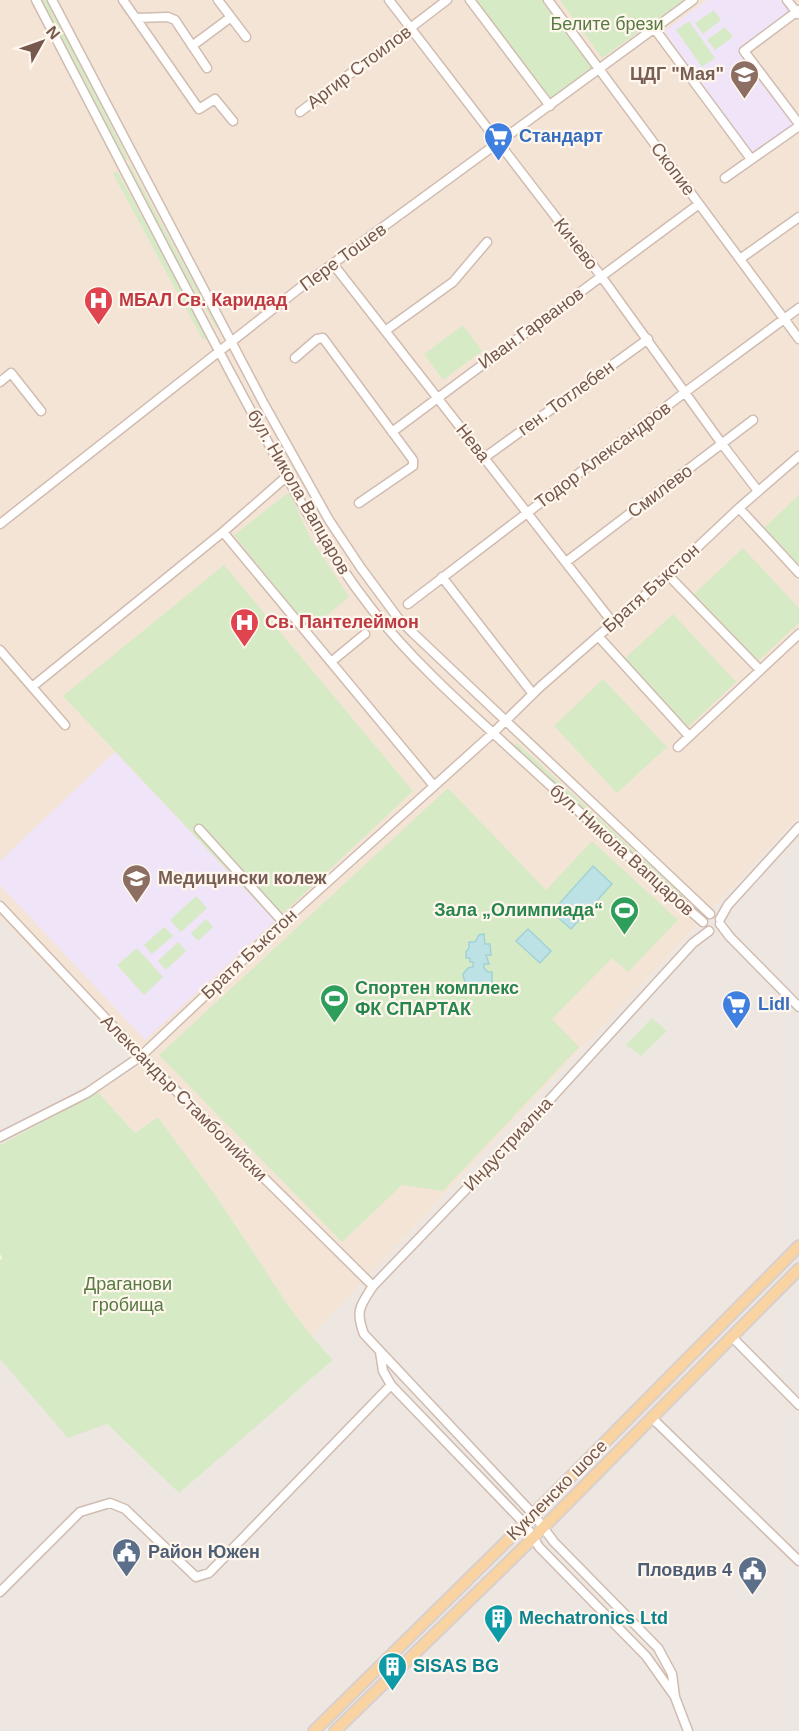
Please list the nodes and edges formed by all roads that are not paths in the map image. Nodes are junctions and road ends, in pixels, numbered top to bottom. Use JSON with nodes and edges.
{"nodes":[{"id":1,"x":36,"y":0,"type":"edge"},
{"id":2,"x":52,"y":0,"type":"edge"},
{"id":3,"x":123,"y":0,"type":"edge"},
{"id":4,"x":218,"y":0,"type":"edge"},
{"id":5,"x":389,"y":0,"type":"edge"},
{"id":6,"x":447,"y":0,"type":"edge"},
{"id":7,"x":470,"y":0,"type":"edge"},
{"id":8,"x":548,"y":0,"type":"edge"},
{"id":9,"x":693,"y":0,"type":"edge"},
{"id":10,"x":787,"y":0,"type":"edge"},
{"id":11,"x":798,"y":12,"type":"edge"},
{"id":12,"x":231,"y":17,"type":"junction"},
{"id":13,"x":136,"y":18,"type":"junction"},
{"id":14,"x":410,"y":28,"type":"junction"},
{"id":15,"x":654,"y":28,"type":"junction"},
{"id":16,"x":246,"y":37,"type":"dead end"},
{"id":17,"x":192,"y":46,"type":"junction"},
{"id":18,"x":207,"y":68,"type":"dead end"},
{"id":19,"x":599,"y":69,"type":"junction"},
{"id":20,"x":550,"y":106,"type":"junction"},
{"id":21,"x":300,"y":112,"type":"dead end"},
{"id":22,"x":233,"y":122,"type":"dead end"},
{"id":23,"x":799,"y":125,"type":"edge"},
{"id":24,"x":498,"y":144,"type":"junction"},
{"id":25,"x":751,"y":159,"type":"junction"},
{"id":26,"x":725,"y":178,"type":"dead end"},
{"id":27,"x":699,"y":204,"type":"junction"},
{"id":28,"x":799,"y":217,"type":"edge"},
{"id":29,"x":487,"y":243,"type":"dead end"},
{"id":30,"x":740,"y":259,"type":"junction"},
{"id":31,"x":333,"y":264,"type":"junction"},
{"id":32,"x":601,"y":276,"type":"junction"},
{"id":33,"x":799,"y":308,"type":"edge"},
{"id":34,"x":784,"y":319,"type":"junction"},
{"id":35,"x":385,"y":331,"type":"junction"},
{"id":36,"x":648,"y":339,"type":"junction"},
{"id":37,"x":799,"y":339,"type":"edge"},
{"id":38,"x":232,"y":341,"type":"junction"},
{"id":39,"x":220,"y":352,"type":"junction"},
{"id":40,"x":295,"y":358,"type":"dead end"},
{"id":41,"x":0,"y":382,"type":"edge"},
{"id":42,"x":684,"y":393,"type":"junction"},
{"id":43,"x":437,"y":398,"type":"junction"},
{"id":44,"x":40,"y":411,"type":"dead end"},
{"id":45,"x":753,"y":420,"type":"dead end"},
{"id":46,"x":392,"y":432,"type":"junction"},
{"id":47,"x":722,"y":444,"type":"junction"},
{"id":48,"x":799,"y":456,"type":"edge"},
{"id":49,"x":484,"y":458,"type":"junction"},
{"id":50,"x":286,"y":477,"type":"junction"},
{"id":51,"x":758,"y":491,"type":"junction"},
{"id":52,"x":359,"y":503,"type":"dead end"},
{"id":53,"x":739,"y":508,"type":"junction"},
{"id":54,"x":527,"y":512,"type":"junction"},
{"id":55,"x":0,"y":524,"type":"edge"},
{"id":56,"x":223,"y":532,"type":"junction"},
{"id":57,"x":566,"y":562,"type":"junction"},
{"id":58,"x":799,"y":573,"type":"edge"},
{"id":59,"x":668,"y":575,"type":"junction"},
{"id":60,"x":442,"y":578,"type":"junction"},
{"id":61,"x":408,"y":604,"type":"dead end"},
{"id":62,"x":614,"y":623,"type":"junction"},
{"id":63,"x":365,"y":634,"type":"dead end"},
{"id":64,"x":799,"y":634,"type":"edge"},
{"id":65,"x":598,"y":636,"type":"junction"},
{"id":66,"x":0,"y":650,"type":"edge"},
{"id":67,"x":331,"y":662,"type":"junction"},
{"id":68,"x":760,"y":670,"type":"junction"},
{"id":69,"x":32,"y":687,"type":"junction"},
{"id":70,"x":533,"y":694,"type":"junction"},
{"id":71,"x":504,"y":721,"type":"junction"},
{"id":72,"x":65,"y":725,"type":"dead end"},
{"id":73,"x":493,"y":733,"type":"junction"},
{"id":74,"x":689,"y":736,"type":"junction"},
{"id":75,"x":678,"y":747,"type":"dead end"},
{"id":76,"x":434,"y":786,"type":"junction"},
{"id":77,"x":799,"y":827,"type":"edge"},
{"id":78,"x":199,"y":829,"type":"dead end"},
{"id":79,"x":0,"y":906,"type":"edge"},
{"id":80,"x":283,"y":922,"type":"junction"},
{"id":81,"x":712,"y":923,"type":"junction"},
{"id":82,"x":799,"y":1007,"type":"edge"},
{"id":83,"x":141,"y":1056,"type":"junction"},
{"id":84,"x":0,"y":1137,"type":"edge"},
{"id":85,"x":799,"y":1246,"type":"edge"},
{"id":86,"x":799,"y":1269,"type":"edge"},
{"id":87,"x":373,"y":1286,"type":"junction"},
{"id":88,"x":732,"y":1337,"type":"junction"},
{"id":89,"x":380,"y":1352,"type":"junction"},
{"id":90,"x":391,"y":1385,"type":"junction"},
{"id":91,"x":799,"y":1405,"type":"edge"},
{"id":92,"x":652,"y":1418,"type":"junction"},
{"id":93,"x":533,"y":1514,"type":"junction"},
{"id":94,"x":524,"y":1523,"type":"junction"},
{"id":95,"x":543,"y":1527,"type":"junction"},
{"id":96,"x":533,"y":1537,"type":"junction"},
{"id":97,"x":799,"y":1561,"type":"edge"},
{"id":98,"x":0,"y":1592,"type":"edge"},
{"id":99,"x":675,"y":1697,"type":"junction"},
{"id":100,"x":314,"y":1731,"type":"edge"},
{"id":101,"x":335,"y":1731,"type":"edge"},
{"id":102,"x":688,"y":1731,"type":"edge"}],
"edges":[{"from":1,"to":39,"type":"street","name":"бул. Никола Вапцаров"},
{"from":2,"to":38,"type":"street","name":"бул. Никола Вапцаров"},
{"from":3,"to":13,"type":"street"},
{"from":4,"to":12,"type":"street"},
{"from":5,"to":14,"type":"street","name":"Кичево"},
{"from":6,"to":14,"type":"street","name":"Аргир Стоилов"},
{"from":7,"to":20,"type":"street"},
{"from":8,"to":19,"type":"street","name":"Скопие"},
{"from":9,"to":15,"type":"street","name":"Пере Тошев"},
{"from":10,"to":11,"type":"street"},
{"from":11,"to":23,"type":"street"},
{"from":12,"to":16,"type":"street"},
{"from":12,"to":17,"type":"street"},
{"from":13,"to":17,"type":"street"},
{"from":13,"to":22,"type":"street"},
{"from":14,"to":21,"type":"street","name":"Аргир Стоилов"},
{"from":14,"to":24,"type":"street","name":"Кичево"},
{"from":15,"to":19,"type":"street","name":"Пере Тошев"},
{"from":15,"to":25,"type":"street"},
{"from":17,"to":18,"type":"street"},
{"from":19,"to":20,"type":"street","name":"Пере Тошев"},
{"from":19,"to":27,"type":"street","name":"Скопие"},
{"from":20,"to":24,"type":"street","name":"Пере Тошев"},
{"from":23,"to":25,"type":"street"},
{"from":24,"to":31,"type":"street","name":"Пере Тошев"},
{"from":24,"to":32,"type":"street","name":"Кичево"},
{"from":25,"to":26,"type":"street"},
{"from":27,"to":30,"type":"street","name":"Скопие"},
{"from":27,"to":32,"type":"street","name":"Иван Гарванов"},
{"from":28,"to":30,"type":"street"},
{"from":29,"to":35,"type":"street"},
{"from":30,"to":34,"type":"street","name":"Скопие"},
{"from":31,"to":35,"type":"street","name":"Нева"},
{"from":31,"to":38,"type":"street","name":"Пере Тошев"},
{"from":32,"to":36,"type":"street","name":"Кичево"},
{"from":32,"to":43,"type":"street","name":"Иван Гарванов"},
{"from":33,"to":34,"type":"street","name":"Тодор Александров"},
{"from":34,"to":37,"type":"street","name":"Скопие"},
{"from":34,"to":42,"type":"street","name":"Тодор Александров"},
{"from":35,"to":43,"type":"street","name":"Нева"},
{"from":36,"to":42,"type":"street","name":"Кичево"},
{"from":36,"to":49,"type":"street","name":"ген. Тотлебен"},
{"from":38,"to":39,"type":"street","name":"Пере Тошев"},
{"from":38,"to":71,"type":"street","name":"бул. Никола Вапцаров"},
{"from":39,"to":50,"type":"street","name":"бул. Никола Вапцаров"},
{"from":39,"to":55,"type":"street","name":"Пере Тошев"},
{"from":40,"to":46,"type":"street"},
{"from":41,"to":44,"type":"street"},
{"from":42,"to":47,"type":"street","name":"Кичево"},
{"from":42,"to":54,"type":"street","name":"Тодор Александров"},
{"from":43,"to":46,"type":"street","name":"Иван Гарванов"},
{"from":43,"to":49,"type":"street","name":"Нева"},
{"from":45,"to":47,"type":"street","name":"Смилево"},
{"from":46,"to":52,"type":"street"},
{"from":47,"to":51,"type":"street","name":"Кичево"},
{"from":47,"to":57,"type":"street","name":"Смилево"},
{"from":48,"to":51,"type":"street","name":"Братя Бъкстон"},
{"from":49,"to":54,"type":"street","name":"Нева"},
{"from":50,"to":56,"type":"street"},
{"from":50,"to":73,"type":"street","name":"бул. Никола Вапцаров"},
{"from":51,"to":53,"type":"street","name":"Братя Бъкстон"},
{"from":53,"to":58,"type":"street"},
{"from":53,"to":59,"type":"street","name":"Братя Бъкстон"},
{"from":54,"to":57,"type":"street","name":"Нева"},
{"from":54,"to":60,"type":"street","name":"Тодор Александров"},
{"from":56,"to":67,"type":"street"},
{"from":56,"to":69,"type":"street"},
{"from":57,"to":62,"type":"street","name":"Нева"},
{"from":59,"to":62,"type":"street","name":"Братя Бъкстон"},
{"from":59,"to":68,"type":"street"},
{"from":60,"to":61,"type":"street","name":"Тодор Александров"},
{"from":60,"to":70,"type":"street"},
{"from":62,"to":65,"type":"street","name":"Братя Бъкстон"},
{"from":63,"to":67,"type":"street"},
{"from":64,"to":68,"type":"street"},
{"from":65,"to":70,"type":"street","name":"Братя Бъкстон"},
{"from":65,"to":74,"type":"street"},
{"from":66,"to":69,"type":"street"},
{"from":67,"to":76,"type":"street"},
{"from":68,"to":74,"type":"street"},
{"from":69,"to":72,"type":"street"},
{"from":70,"to":71,"type":"street","name":"Братя Бъкстон"},
{"from":71,"to":73,"type":"street","name":"Братя Бъкстон"},
{"from":71,"to":81,"type":"street","name":"бул. Никола Вапцаров"},
{"from":73,"to":76,"type":"street","name":"Братя Бъкстон"},
{"from":73,"to":81,"type":"street","name":"бул. Никола Вапцаров"},
{"from":74,"to":75,"type":"street"},
{"from":76,"to":80,"type":"street","name":"Братя Бъкстон"},
{"from":77,"to":81,"type":"street","name":"Индустриална"},
{"from":78,"to":80,"type":"street"},
{"from":79,"to":83,"type":"street","name":"Александър Стамболийски"},
{"from":80,"to":83,"type":"street","name":"Братя Бъкстон"},
{"from":81,"to":82,"type":"street","name":"бул. Никола Вапцаров"},
{"from":81,"to":87,"type":"street","name":"Индустриална"},
{"from":83,"to":84,"type":"street","name":"Братя Бъкстон"},
{"from":83,"to":87,"type":"street","name":"Александър Стамболийски"},
{"from":85,"to":93,"type":"main road","name":"Кукленско шосе"},
{"from":86,"to":88,"type":"main road","name":"Кукленско шосе"},
{"from":87,"to":89,"type":"street","name":"Индустриална"},
{"from":88,"to":91,"type":"street"},
{"from":88,"to":92,"type":"main road","name":"Кукленско шосе"},
{"from":89,"to":90,"type":"street","name":"Индустриална"},
{"from":89,"to":93,"type":"street","name":"Индустриална"},
{"from":90,"to":94,"type":"street","name":"Индустриална"},
{"from":90,"to":98,"type":"street"},
{"from":92,"to":95,"type":"main road","name":"Кукленско шосе"},
{"from":92,"to":97,"type":"street"},
{"from":93,"to":94,"type":"main road","name":"Кукленско шосе"},
{"from":93,"to":95,"type":"street","name":"Индустриална"},
{"from":94,"to":96,"type":"street","name":"Индустриална"},
{"from":94,"to":100,"type":"main road","name":"Кукленско шосе"},
{"from":95,"to":96,"type":"main road","name":"Кукленско шосе"},
{"from":95,"to":99,"type":"street","name":"Индустриална"},
{"from":96,"to":99,"type":"street","name":"Индустриална"},
{"from":96,"to":101,"type":"main road","name":"Кукленско шосе"},
{"from":99,"to":102,"type":"street"}]}
